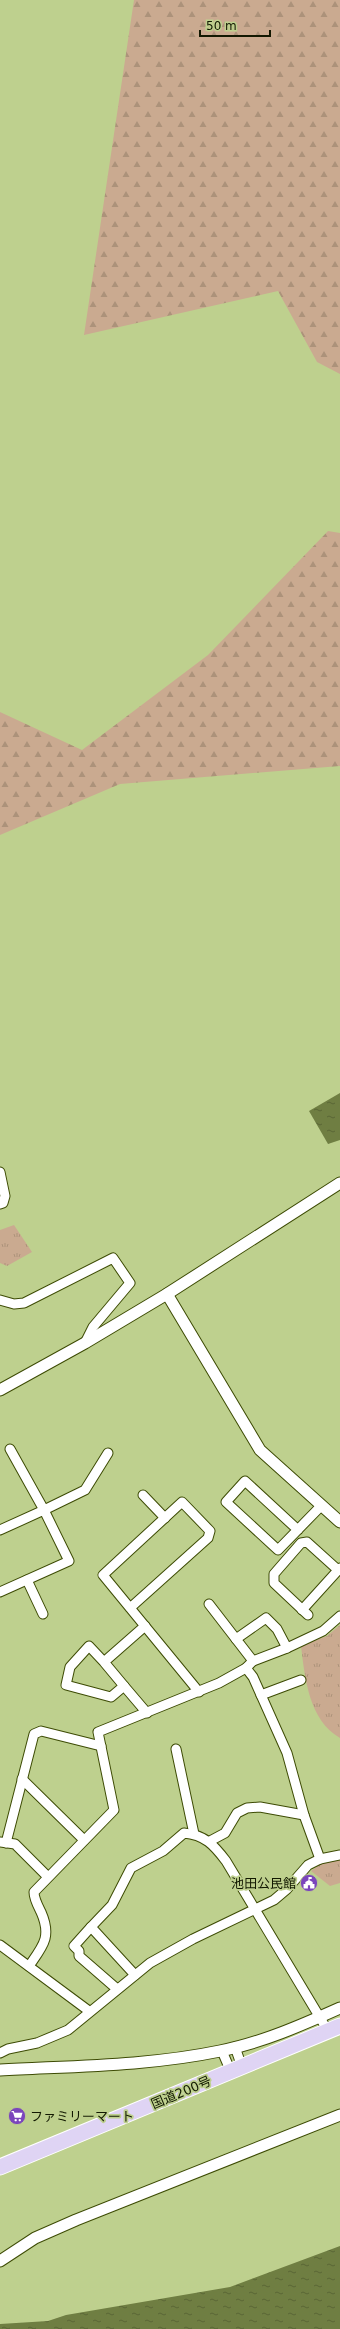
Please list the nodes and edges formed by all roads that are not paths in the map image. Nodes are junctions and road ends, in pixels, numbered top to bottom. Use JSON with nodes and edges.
{"nodes":[{"id":1,"x":0,"y":1172,"type":"edge"},
{"id":2,"x":340,"y":1183,"type":"edge"},
{"id":3,"x":0,"y":1204,"type":"edge"},
{"id":4,"x":167,"y":1294,"type":"junction"},
{"id":5,"x":0,"y":1300,"type":"edge"},
{"id":6,"x":86,"y":1342,"type":"junction"},
{"id":7,"x":0,"y":1390,"type":"edge"},
{"id":8,"x":10,"y":1449,"type":"dead end"},
{"id":9,"x":108,"y":1454,"type":"dead end"},
{"id":10,"x":143,"y":1495,"type":"dead end"},
{"id":11,"x":321,"y":1506,"type":"junction"},
{"id":12,"x":44,"y":1510,"type":"junction"},
{"id":13,"x":165,"y":1518,"type":"junction"},
{"id":14,"x":340,"y":1522,"type":"edge"},
{"id":15,"x":0,"y":1530,"type":"edge"},
{"id":16,"x":298,"y":1530,"type":"junction"},
{"id":17,"x":339,"y":1569,"type":"edge"},
{"id":18,"x":27,"y":1580,"type":"junction"},
{"id":19,"x":0,"y":1592,"type":"edge"},
{"id":20,"x":210,"y":1604,"type":"dead end"},
{"id":21,"x":130,"y":1608,"type":"junction"},
{"id":22,"x":43,"y":1614,"type":"dead end"},
{"id":23,"x":340,"y":1616,"type":"edge"},
{"id":24,"x":145,"y":1626,"type":"junction"},
{"id":25,"x":236,"y":1639,"type":"junction"},
{"id":26,"x":287,"y":1648,"type":"junction"},
{"id":27,"x":104,"y":1662,"type":"junction"},
{"id":28,"x":250,"y":1664,"type":"junction"},
{"id":29,"x":301,"y":1680,"type":"dead end"},
{"id":30,"x":124,"y":1686,"type":"junction"},
{"id":31,"x":199,"y":1692,"type":"junction"},
{"id":32,"x":261,"y":1696,"type":"junction"},
{"id":33,"x":147,"y":1713,"type":"junction"},
{"id":34,"x":101,"y":1746,"type":"junction"},
{"id":35,"x":176,"y":1748,"type":"dead end"},
{"id":36,"x":22,"y":1779,"type":"junction"},
{"id":37,"x":304,"y":1815,"type":"junction"},
{"id":38,"x":194,"y":1834,"type":"junction"},
{"id":39,"x":84,"y":1840,"type":"junction"},
{"id":40,"x":210,"y":1841,"type":"junction"},
{"id":41,"x":3,"y":1842,"type":"edge"},
{"id":42,"x":340,"y":1855,"type":"edge"},
{"id":43,"x":320,"y":1859,"type":"junction"},
{"id":44,"x":47,"y":1876,"type":"junction"},
{"id":45,"x":256,"y":1908,"type":"junction"},
{"id":46,"x":91,"y":1927,"type":"junction"},
{"id":47,"x":0,"y":1945,"type":"edge"},
{"id":48,"x":30,"y":1966,"type":"junction"},
{"id":49,"x":135,"y":1975,"type":"junction"},
{"id":50,"x":117,"y":1989,"type":"junction"},
{"id":51,"x":340,"y":2008,"type":"edge"},
{"id":52,"x":89,"y":2011,"type":"junction"},
{"id":53,"x":319,"y":2018,"type":"junction"},
{"id":54,"x":334,"y":2029,"type":"edge"},
{"id":55,"x":235,"y":2047,"type":"junction"},
{"id":56,"x":222,"y":2051,"type":"junction"},
{"id":57,"x":0,"y":2053,"type":"edge"},
{"id":58,"x":237,"y":2069,"type":"junction"},
{"id":59,"x":0,"y":2070,"type":"edge"},
{"id":60,"x":340,"y":2115,"type":"edge"},
{"id":61,"x":0,"y":2167,"type":"edge"},
{"id":62,"x":0,"y":2261,"type":"edge"}],
"edges":[{"from":1,"to":3,"type":"street"},
{"from":2,"to":4,"type":"street"},
{"from":4,"to":6,"type":"street"},
{"from":4,"to":11,"type":"street"},
{"from":5,"to":6,"type":"street"},
{"from":6,"to":7,"type":"street"},
{"from":8,"to":12,"type":"street"},
{"from":9,"to":12,"type":"street"},
{"from":10,"to":13,"type":"street"},
{"from":11,"to":14,"type":"street"},
{"from":11,"to":16,"type":"street"},
{"from":12,"to":15,"type":"street"},
{"from":12,"to":18,"type":"street"},
{"from":13,"to":21,"type":"street"},
{"from":13,"to":21,"type":"street"},
{"from":16,"to":16,"type":"street"},
{"from":17,"to":17,"type":"street"},
{"from":18,"to":19,"type":"street"},
{"from":18,"to":22,"type":"street"},
{"from":20,"to":25,"type":"street"},
{"from":21,"to":24,"type":"street"},
{"from":23,"to":26,"type":"street"},
{"from":24,"to":27,"type":"street"},
{"from":24,"to":31,"type":"street"},
{"from":25,"to":26,"type":"street"},
{"from":25,"to":28,"type":"street"},
{"from":26,"to":28,"type":"street"},
{"from":27,"to":30,"type":"street"},
{"from":27,"to":30,"type":"street"},
{"from":28,"to":31,"type":"street"},
{"from":28,"to":32,"type":"street"},
{"from":29,"to":32,"type":"street"},
{"from":30,"to":33,"type":"street"},
{"from":31,"to":33,"type":"street"},
{"from":32,"to":37,"type":"street"},
{"from":33,"to":34,"type":"street"},
{"from":34,"to":36,"type":"street"},
{"from":34,"to":39,"type":"street"},
{"from":35,"to":38,"type":"street"},
{"from":36,"to":39,"type":"street"},
{"from":36,"to":41,"type":"street"},
{"from":37,"to":40,"type":"street"},
{"from":37,"to":43,"type":"street"},
{"from":38,"to":40,"type":"street"},
{"from":38,"to":46,"type":"street"},
{"from":39,"to":44,"type":"street"},
{"from":40,"to":45,"type":"street"},
{"from":41,"to":44,"type":"street"},
{"from":42,"to":43,"type":"street"},
{"from":43,"to":45,"type":"street"},
{"from":44,"to":48,"type":"street"},
{"from":45,"to":49,"type":"street"},
{"from":45,"to":53,"type":"street"},
{"from":46,"to":49,"type":"street"},
{"from":46,"to":50,"type":"street"},
{"from":47,"to":48,"type":"street"},
{"from":48,"to":52,"type":"street"},
{"from":49,"to":50,"type":"street"},
{"from":50,"to":52,"type":"street"},
{"from":51,"to":53,"type":"street"},
{"from":52,"to":57,"type":"street"},
{"from":53,"to":54,"type":"street"},
{"from":53,"to":55,"type":"street"},
{"from":54,"to":58,"type":"highway","name":"国道200号"},
{"from":55,"to":56,"type":"street"},
{"from":55,"to":58,"type":"street"},
{"from":56,"to":58,"type":"street"},
{"from":56,"to":59,"type":"street"},
{"from":58,"to":61,"type":"highway","name":"国道200号"},
{"from":60,"to":62,"type":"street"}]}
